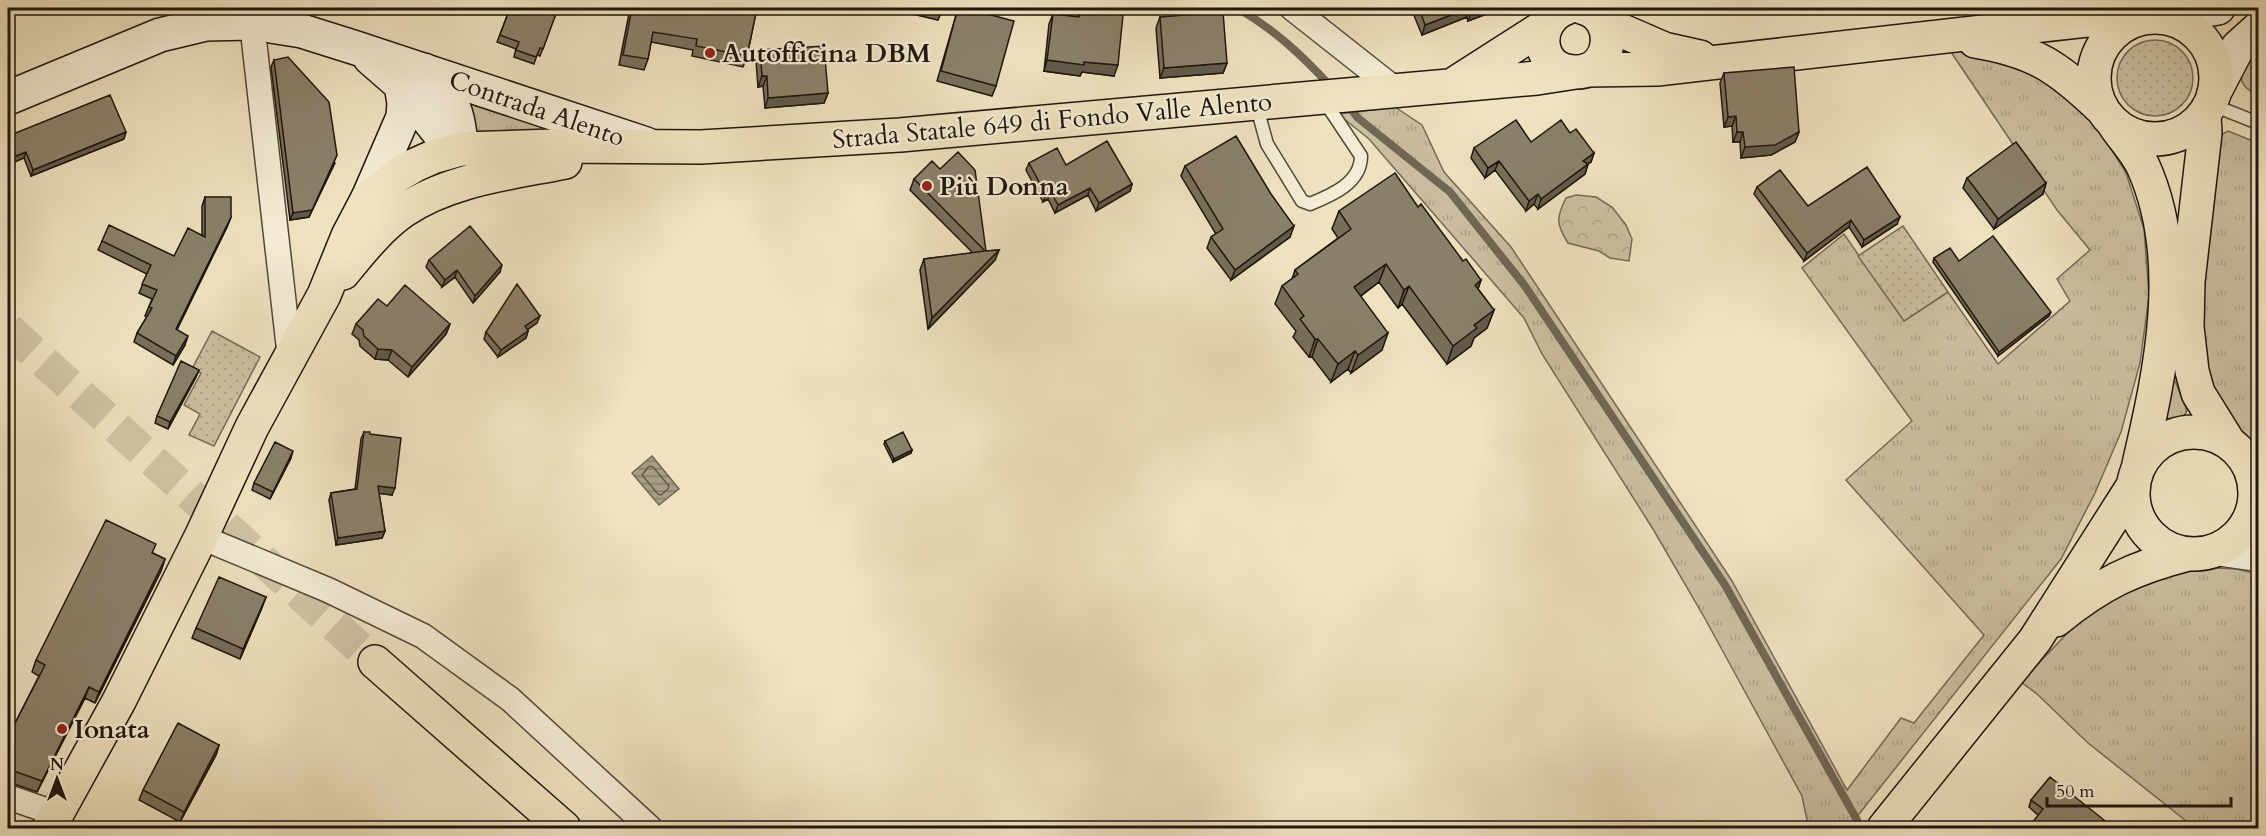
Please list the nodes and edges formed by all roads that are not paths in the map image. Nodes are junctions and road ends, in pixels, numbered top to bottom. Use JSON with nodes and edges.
{"nodes":[{"id":1,"x":1292,"y":8,"type":"edge"},
{"id":2,"x":2218,"y":8,"type":"edge"},
{"id":3,"x":1595,"y":13,"type":"edge"},
{"id":4,"x":254,"y":15,"type":"edge"},
{"id":5,"x":1553,"y":15,"type":"edge"},
{"id":6,"x":2147,"y":19,"type":"junction"},
{"id":7,"x":2259,"y":29,"type":"edge"},
{"id":8,"x":1946,"y":35,"type":"junction"},
{"id":9,"x":1726,"y":62,"type":"junction"},
{"id":10,"x":1581,"y":71,"type":"junction"},
{"id":11,"x":412,"y":77,"type":"junction"},
{"id":12,"x":1452,"y":85,"type":"junction"},
{"id":13,"x":1381,"y":92,"type":"junction"},
{"id":14,"x":8,"y":98,"type":"edge"},
{"id":15,"x":1312,"y":98,"type":"junction"},
{"id":16,"x":1256,"y":103,"type":"junction"},
{"id":17,"x":2209,"y":104,"type":"junction"},
{"id":18,"x":2108,"y":116,"type":"junction"},
{"id":19,"x":2259,"y":123,"type":"edge"},
{"id":20,"x":651,"y":146,"type":"junction"},
{"id":21,"x":461,"y":149,"type":"junction"},
{"id":22,"x":512,"y":172,"type":"junction"},
{"id":23,"x":436,"y":193,"type":"junction"},
{"id":24,"x":368,"y":198,"type":"junction"},
{"id":25,"x":324,"y":295,"type":"junction"},
{"id":26,"x":290,"y":358,"type":"junction"},
{"id":27,"x":2245,"y":461,"type":"edge"},
{"id":28,"x":2136,"y":475,"type":"junction"},
{"id":29,"x":201,"y":537,"type":"junction"},
{"id":30,"x":2199,"y":553,"type":"junction"},
{"id":31,"x":2259,"y":559,"type":"edge"},
{"id":32,"x":2035,"y":640,"type":"junction"},
{"id":33,"x":375,"y":662,"type":"tunnel mouth"},
{"id":34,"x":8,"y":797,"type":"edge"},
{"id":35,"x":53,"y":821,"type":"edge"},
{"id":36,"x":564,"y":828,"type":"edge"},
{"id":37,"x":650,"y":828,"type":"edge"},
{"id":38,"x":1884,"y":828,"type":"edge"}],
"edges":[{"from":1,"to":13,"type":"street"},
{"from":2,"to":6,"type":"main road","name":"Strada Statale 649 di Fondo Valle Alento"},
{"from":3,"to":9,"type":"main road","name":"Strada Statale 649 di Fondo Valle Alento"},
{"from":3,"to":10,"type":"main road"},
{"from":4,"to":11,"type":"main road","name":"Contrada Alento"},
{"from":4,"to":14,"type":"main road","name":"Contrada Alento"},
{"from":4,"to":26,"type":"street"},
{"from":5,"to":10,"type":"main road"},
{"from":5,"to":12,"type":"main road","name":"Strada Statale 649 di Fondo Valle Alento"},
{"from":6,"to":8,"type":"main road","name":"Strada Statale 649 di Fondo Valle Alento"},
{"from":6,"to":17,"type":"main road"},
{"from":6,"to":18,"type":"main road"},
{"from":7,"to":17,"type":"main road"},
{"from":8,"to":9,"type":"main road","name":"Strada Statale 649 di Fondo Valle Alento"},
{"from":8,"to":18,"type":"main road","name":"Strada Statale 649 di Fondo Valle Alento"},
{"from":9,"to":10,"type":"main road","name":"Strada Statale 649 di Fondo Valle Alento"},
{"from":10,"to":12,"type":"main road","name":"Strada Statale 649 di Fondo Valle Alento"},
{"from":11,"to":20,"type":"main road","name":"Contrada Alento"},
{"from":11,"to":21,"type":"main road","name":"Contrada Alento"},
{"from":11,"to":24,"type":"main road"},
{"from":12,"to":13,"type":"main road","name":"Strada Statale 649 di Fondo Valle Alento"},
{"from":13,"to":15,"type":"main road","name":"Strada Statale 649 di Fondo Valle Alento"},
{"from":15,"to":16,"type":"main road","name":"Strada Statale 649 di Fondo Valle Alento"},
{"from":15,"to":16,"type":"lane"},
{"from":16,"to":20,"type":"main road","name":"Strada Statale 649 di Fondo Valle Alento"},
{"from":17,"to":18,"type":"main road"},
{"from":17,"to":19,"type":"lane"},
{"from":17,"to":27,"type":"main road"},
{"from":18,"to":28,"type":"main road"},
{"from":20,"to":21,"type":"main road","name":"Strada Statale 649 di Fondo Valle Alento"},
{"from":20,"to":22,"type":"main road","name":"Strada Statale 649 di Fondo Valle Alento"},
{"from":21,"to":22,"type":"main road"},
{"from":21,"to":23,"type":"main road","name":"Strada Statale 649 di Fondo Valle Alento"},
{"from":21,"to":24,"type":"main road","name":"Strada Statale 649 di Fondo Valle Alento"},
{"from":22,"to":23,"type":"main road","name":"Strada Statale 649 di Fondo Valle Alento"},
{"from":23,"to":25,"type":"main road","name":"Strada Statale 649 di Fondo Valle Alento"},
{"from":24,"to":25,"type":"main road","name":"Strada Statale 649 di Fondo Valle Alento"},
{"from":25,"to":26,"type":"main road","name":"Strada Statale 649 di Fondo Valle Alento"},
{"from":26,"to":29,"type":"main road","name":"Strada Statale 649 di Fondo Valle Alento"},
{"from":27,"to":28,"type":"main road"},
{"from":27,"to":30,"type":"main road"},
{"from":28,"to":30,"type":"main road"},
{"from":28,"to":32,"type":"main road"},
{"from":29,"to":35,"type":"main road","name":"Strada Statale 649 di Fondo Valle Alento"},
{"from":29,"to":37,"type":"street"},
{"from":30,"to":31,"type":"street"},
{"from":30,"to":32,"type":"main road"},
{"from":32,"to":38,"type":"main road"},
{"from":33,"to":36,"type":"main road"},
{"from":34,"to":35,"type":"street"}]}
